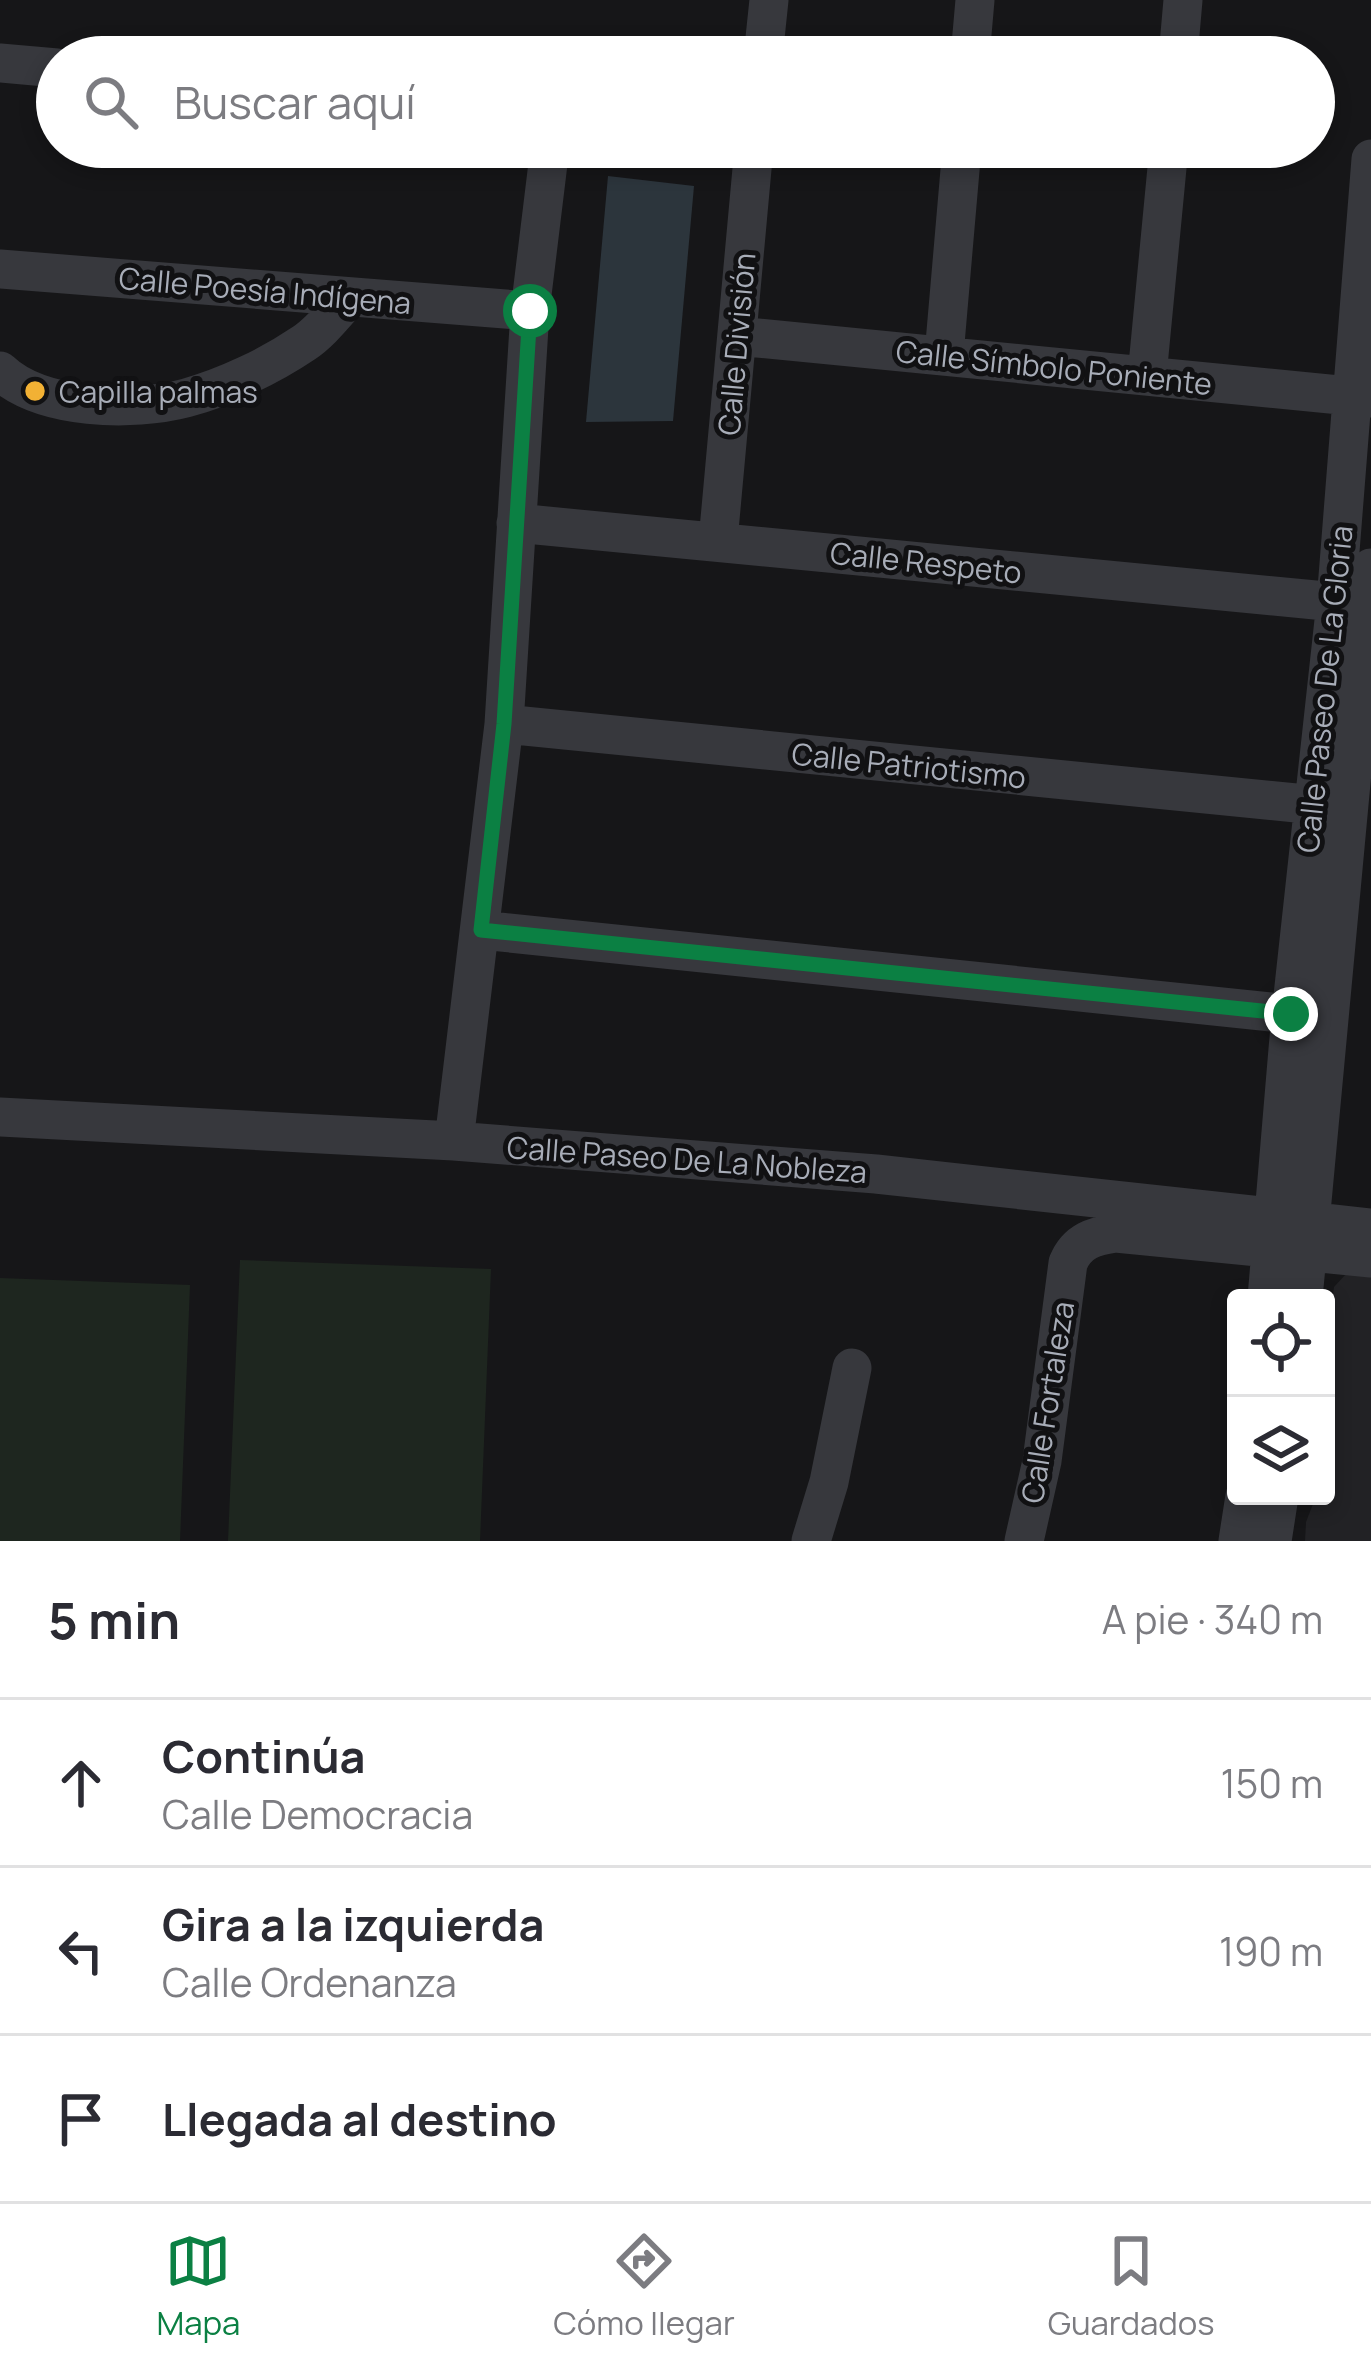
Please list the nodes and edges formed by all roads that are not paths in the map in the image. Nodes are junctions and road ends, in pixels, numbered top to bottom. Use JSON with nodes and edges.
{"nodes":[{"id":1,"x":769,"y":0,"type":"edge"},
{"id":2,"x":975,"y":0,"type":"edge"},
{"id":3,"x":1183,"y":0,"type":"edge"},
{"id":4,"x":765,"y":36,"type":"edge"},
{"id":5,"x":972,"y":36,"type":"edge"},
{"id":6,"x":1180,"y":36,"type":"edge"},
{"id":7,"x":0,"y":64,"type":"edge"},
{"id":8,"x":36,"y":67,"type":"edge"},
{"id":9,"x":1371,"y":159,"type":"edge"},
{"id":10,"x":547,"y":168,"type":"edge"},
{"id":11,"x":752,"y":168,"type":"edge"},
{"id":12,"x":960,"y":168,"type":"edge"},
{"id":13,"x":1167,"y":168,"type":"edge"},
{"id":14,"x":0,"y":269,"type":"edge"},
{"id":15,"x":350,"y":297,"type":"junction"},
{"id":16,"x":530,"y":311,"type":"junction"},
{"id":17,"x":737,"y":336,"type":"junction"},
{"id":18,"x":944,"y":355,"type":"junction"},
{"id":19,"x":0,"y":371,"type":"edge"},
{"id":20,"x":1148,"y":376,"type":"junction"},
{"id":21,"x":1360,"y":397,"type":"edge"},
{"id":22,"x":516,"y":524,"type":"junction"},
{"id":23,"x":718,"y":542,"type":"junction"},
{"id":24,"x":1371,"y":568,"type":"edge"},
{"id":25,"x":1336,"y":602,"type":"junction"},
{"id":26,"x":504,"y":724,"type":"junction"},
{"id":27,"x":1330,"y":807,"type":"junction"},
{"id":28,"x":481,"y":930,"type":"junction"},
{"id":29,"x":1291,"y":1014,"type":"junction"},
{"id":30,"x":0,"y":1117,"type":"edge"},
{"id":31,"x":454,"y":1141,"type":"junction"},
{"id":32,"x":1371,"y":1228,"type":"edge"},
{"id":33,"x":1291,"y":1236,"type":"junction"},
{"id":34,"x":1371,"y":1258,"type":"edge"},
{"id":35,"x":1270,"y":1289,"type":"edge"},
{"id":36,"x":1301,"y":1289,"type":"edge"},
{"id":37,"x":852,"y":1369,"type":"dead end"},
{"id":38,"x":1244,"y":1505,"type":"edge"},
{"id":39,"x":1278,"y":1505,"type":"edge"},
{"id":40,"x":811,"y":1541,"type":"edge"},
{"id":41,"x":1024,"y":1541,"type":"edge"},
{"id":42,"x":1238,"y":1541,"type":"edge"},
{"id":43,"x":1272,"y":1541,"type":"edge"}],
"edges":[{"from":1,"to":4,"type":"street"},
{"from":2,"to":5,"type":"street"},
{"from":3,"to":6,"type":"street"},
{"from":7,"to":8,"type":"street"},
{"from":9,"to":21,"type":"street","name":"Calle Paseo De La Gloria"},
{"from":10,"to":16,"type":"street"},
{"from":11,"to":17,"type":"street","name":"Calle División"},
{"from":12,"to":18,"type":"street"},
{"from":13,"to":20,"type":"street"},
{"from":14,"to":15,"type":"street","name":"Calle Poesía Indígena"},
{"from":15,"to":16,"type":"street","name":"Calle Poesía Indígena"},
{"from":15,"to":19,"type":"street"},
{"from":16,"to":22,"type":"street"},
{"from":17,"to":18,"type":"street","name":"Calle Símbolo Poniente"},
{"from":17,"to":23,"type":"street","name":"Calle División"},
{"from":18,"to":20,"type":"street","name":"Calle Símbolo Poniente"},
{"from":20,"to":21,"type":"street","name":"Calle Símbolo Poniente"},
{"from":21,"to":25,"type":"street","name":"Calle Paseo De La Gloria"},
{"from":22,"to":23,"type":"street","name":"Calle Respeto"},
{"from":22,"to":26,"type":"street"},
{"from":23,"to":25,"type":"street","name":"Calle Respeto"},
{"from":24,"to":27,"type":"street","name":"Calle Paseo De La Gloria"},
{"from":25,"to":27,"type":"street","name":"Calle Paseo De La Gloria"},
{"from":26,"to":27,"type":"street","name":"Calle Patriotismo"},
{"from":26,"to":28,"type":"street"},
{"from":27,"to":29,"type":"street","name":"Calle Paseo De La Gloria"},
{"from":27,"to":33,"type":"street","name":"Calle Paseo De La Gloria"},
{"from":28,"to":29,"type":"street"},
{"from":28,"to":31,"type":"street"},
{"from":29,"to":33,"type":"street","name":"Calle Paseo De La Gloria"},
{"from":30,"to":31,"type":"street","name":"Calle Paseo De La Nobleza"},
{"from":31,"to":33,"type":"street","name":"Calle Paseo De La Nobleza"},
{"from":32,"to":33,"type":"street","name":"Calle Paseo De La Nobleza"},
{"from":33,"to":34,"type":"street","name":"Calle Paseo De La Nobleza"},
{"from":33,"to":35,"type":"street","name":"Calle Paseo De La Gloria"},
{"from":33,"to":36,"type":"street","name":"Calle Paseo De La Gloria"},
{"from":33,"to":41,"type":"street","name":"Calle Fortaleza"},
{"from":37,"to":40,"type":"street"},
{"from":38,"to":42,"type":"street"},
{"from":39,"to":43,"type":"street"}]}
